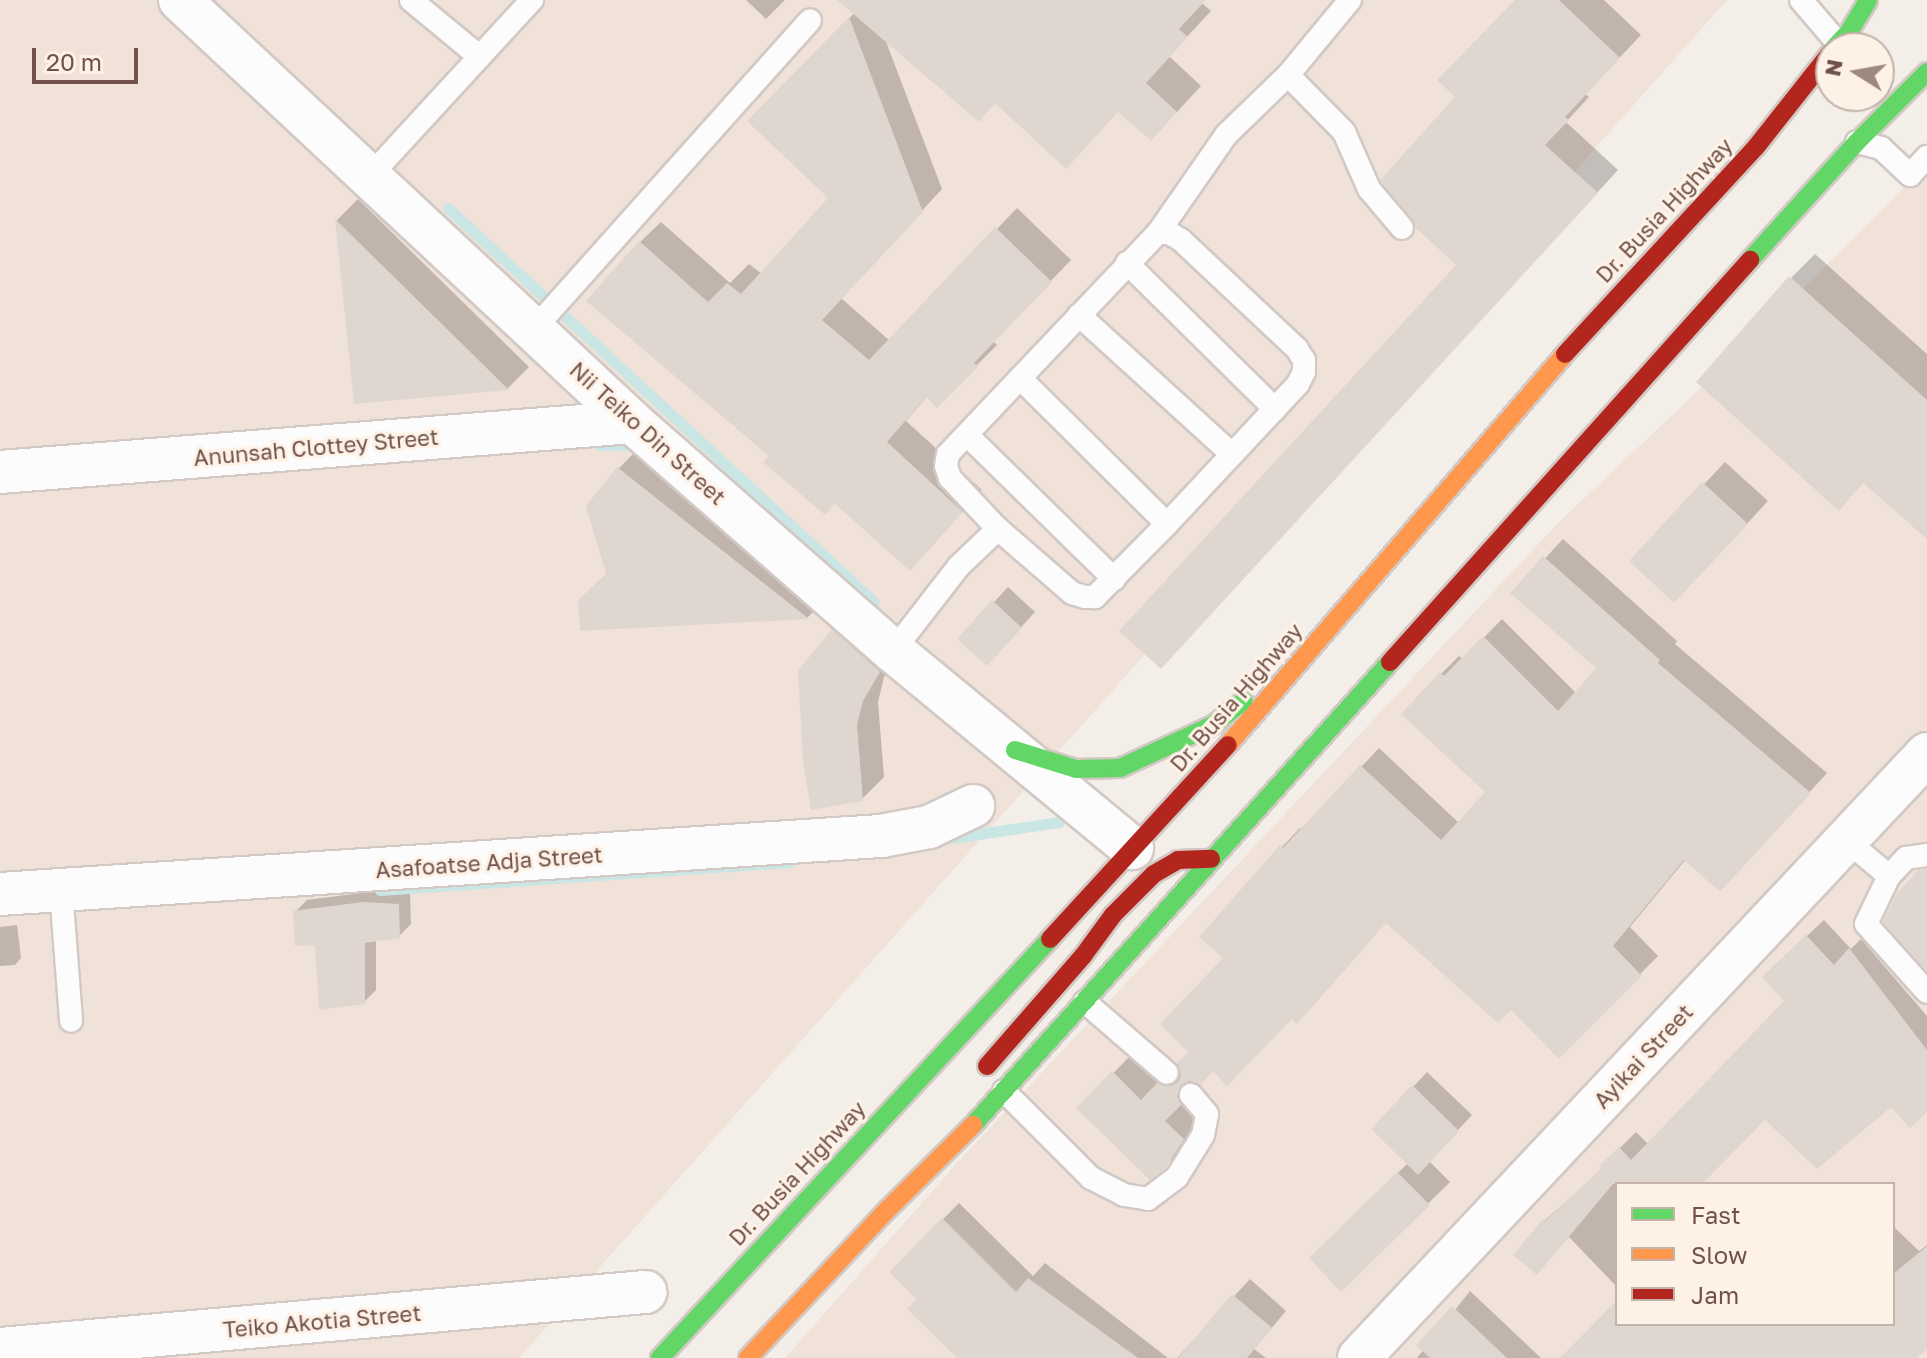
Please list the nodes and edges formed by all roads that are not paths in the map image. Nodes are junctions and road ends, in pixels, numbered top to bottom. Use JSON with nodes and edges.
{"nodes":[{"id":1,"x":180,"y":0,"type":"edge"},
{"id":2,"x":411,"y":0,"type":"edge"},
{"id":3,"x":532,"y":0,"type":"edge"},
{"id":4,"x":1350,"y":0,"type":"edge"},
{"id":5,"x":1801,"y":0,"type":"edge"},
{"id":6,"x":1868,"y":0,"type":"edge"},
{"id":7,"x":810,"y":20,"type":"dead end"},
{"id":8,"x":1823,"y":32,"type":"edge"},
{"id":9,"x":1845,"y":32,"type":"edge"},
{"id":10,"x":480,"y":57,"type":"junction"},
{"id":11,"x":1815,"y":72,"type":"edge"},
{"id":12,"x":1927,"y":72,"type":"edge"},
{"id":13,"x":1288,"y":75,"type":"junction"},
{"id":14,"x":1857,"y":142,"type":"junction"},
{"id":15,"x":1927,"y":157,"type":"edge"},
{"id":16,"x":369,"y":177,"type":"junction"},
{"id":17,"x":1919,"y":182,"type":"edge"},
{"id":18,"x":1402,"y":228,"type":"dead end"},
{"id":19,"x":1158,"y":233,"type":"junction"},
{"id":20,"x":1127,"y":263,"type":"junction"},
{"id":21,"x":1079,"y":315,"type":"junction"},
{"id":22,"x":534,"y":329,"type":"junction"},
{"id":23,"x":1020,"y":378,"type":"junction"},
{"id":24,"x":1275,"y":409,"type":"junction"},
{"id":25,"x":632,"y":422,"type":"junction"},
{"id":26,"x":967,"y":435,"type":"junction"},
{"id":27,"x":1232,"y":454,"type":"junction"},
{"id":28,"x":0,"y":472,"type":"edge"},
{"id":29,"x":1167,"y":524,"type":"junction"},
{"id":30,"x":998,"y":529,"type":"junction"},
{"id":31,"x":1114,"y":579,"type":"junction"},
{"id":32,"x":893,"y":651,"type":"junction"},
{"id":33,"x":1303,"y":655,"type":"junction"},
{"id":34,"x":1015,"y":750,"type":"junction"},
{"id":35,"x":1927,"y":754,"type":"edge"},
{"id":36,"x":973,"y":806,"type":"dead end"},
{"id":37,"x":1846,"y":840,"type":"junction"},
{"id":38,"x":1132,"y":848,"type":"junction"},
{"id":39,"x":1927,"y":855,"type":"edge"},
{"id":40,"x":1211,"y":859,"type":"junction"},
{"id":41,"x":1889,"y":876,"type":"junction"},
{"id":42,"x":61,"y":890,"type":"junction"},
{"id":43,"x":0,"y":894,"type":"edge"},
{"id":44,"x":1927,"y":992,"type":"edge"},
{"id":45,"x":1085,"y":1002,"type":"junction"},
{"id":46,"x":71,"y":1021,"type":"dead end"},
{"id":47,"x":1167,"y":1073,"type":"dead end"},
{"id":48,"x":971,"y":1084,"type":"dead end"},
{"id":49,"x":1004,"y":1091,"type":"junction"},
{"id":50,"x":1191,"y":1095,"type":"dead end"},
{"id":51,"x":927,"y":1144,"type":"dead end"},
{"id":52,"x":885,"y":1212,"type":"junction"},
{"id":53,"x":645,"y":1292,"type":"dead end"},
{"id":54,"x":0,"y":1349,"type":"edge"},
{"id":55,"x":660,"y":1358,"type":"edge"},
{"id":56,"x":748,"y":1358,"type":"edge"},
{"id":57,"x":1359,"y":1358,"type":"edge"}],
"edges":[{"from":1,"to":16,"type":"street","name":"Nii Teiko Din Street"},
{"from":2,"to":10,"type":"lane"},
{"from":3,"to":10,"type":"lane"},
{"from":4,"to":13,"type":"lane"},
{"from":5,"to":8,"type":"lane"},
{"from":6,"to":9,"type":"highway","name":"Dr. Busia Highway"},
{"from":7,"to":22,"type":"lane"},
{"from":10,"to":16,"type":"lane"},
{"from":11,"to":33,"type":"highway","name":"Dr. Busia Highway"},
{"from":12,"to":14,"type":"highway"},
{"from":13,"to":18,"type":"lane"},
{"from":13,"to":19,"type":"lane"},
{"from":14,"to":17,"type":"lane"},
{"from":14,"to":40,"type":"highway"},
{"from":15,"to":17,"type":"lane"},
{"from":16,"to":22,"type":"street","name":"Nii Teiko Din Street"},
{"from":19,"to":20,"type":"lane"},
{"from":19,"to":24,"type":"lane"},
{"from":20,"to":21,"type":"lane"},
{"from":20,"to":24,"type":"lane"},
{"from":21,"to":23,"type":"lane"},
{"from":21,"to":27,"type":"lane"},
{"from":22,"to":25,"type":"street","name":"Nii Teiko Din Street"},
{"from":23,"to":26,"type":"lane"},
{"from":23,"to":29,"type":"lane"},
{"from":24,"to":27,"type":"lane"},
{"from":25,"to":28,"type":"street","name":"Anunsah Clottey Street"},
{"from":25,"to":32,"type":"street","name":"Nii Teiko Din Street"},
{"from":26,"to":30,"type":"lane"},
{"from":26,"to":31,"type":"lane"},
{"from":27,"to":29,"type":"lane"},
{"from":29,"to":31,"type":"lane"},
{"from":30,"to":31,"type":"lane"},
{"from":30,"to":32,"type":"lane"},
{"from":32,"to":34,"type":"street","name":"Nii Teiko Din Street"},
{"from":33,"to":34,"type":"highway"},
{"from":33,"to":38,"type":"highway","name":"Dr. Busia Highway"},
{"from":34,"to":38,"type":"street","name":"Nii Teiko Din Street"},
{"from":35,"to":37,"type":"street","name":"Ayikai Street"},
{"from":36,"to":42,"type":"street","name":"Asafoatse Adja Street"},
{"from":37,"to":41,"type":"lane"},
{"from":37,"to":57,"type":"street","name":"Ayikai Street"},
{"from":38,"to":55,"type":"highway","name":"Dr. Busia Highway"},
{"from":39,"to":41,"type":"lane"},
{"from":40,"to":45,"type":"highway"},
{"from":40,"to":48,"type":"highway"},
{"from":41,"to":44,"type":"lane"},
{"from":42,"to":43,"type":"street","name":"Asafoatse Adja Street"},
{"from":42,"to":46,"type":"lane"},
{"from":45,"to":47,"type":"lane"},
{"from":45,"to":49,"type":"highway"},
{"from":49,"to":50,"type":"lane"},
{"from":49,"to":52,"type":"highway"},
{"from":51,"to":52,"type":"highway"},
{"from":52,"to":56,"type":"highway"},
{"from":53,"to":54,"type":"street","name":"Teiko Akotia Street"}]}
